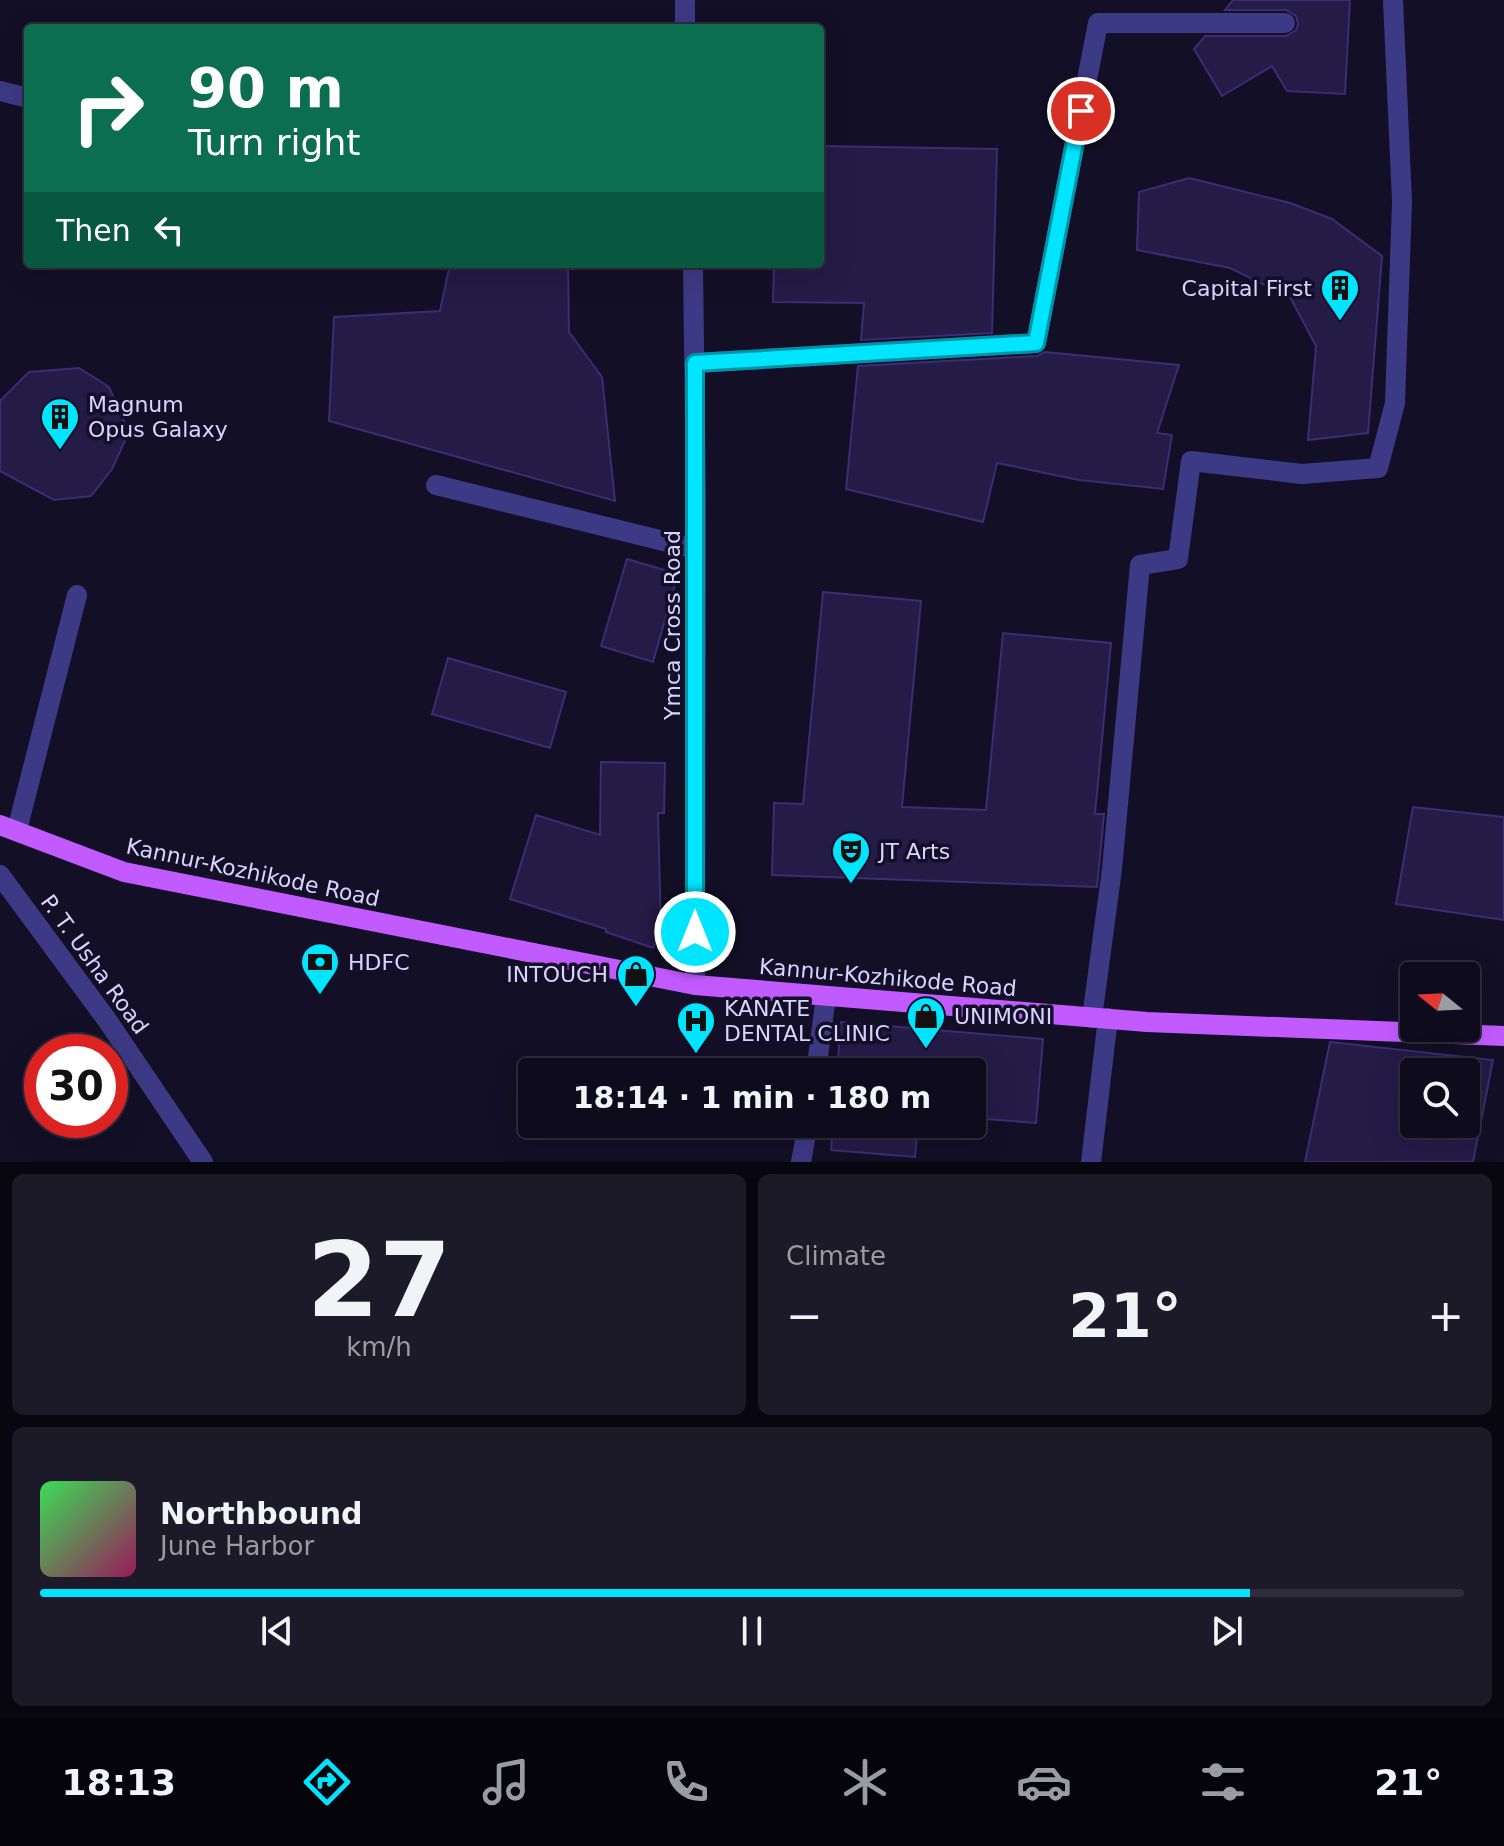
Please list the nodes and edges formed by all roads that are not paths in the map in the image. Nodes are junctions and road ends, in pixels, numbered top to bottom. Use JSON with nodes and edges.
{"nodes":[{"id":1,"x":685,"y":0,"type":"edge"},
{"id":2,"x":1393,"y":0,"type":"edge"},
{"id":3,"x":1285,"y":23,"type":"dead end"},
{"id":4,"x":685,"y":24,"type":"edge"},
{"id":5,"x":0,"y":91,"type":"edge"},
{"id":6,"x":24,"y":97,"type":"edge"},
{"id":7,"x":693,"y":268,"type":"edge"},
{"id":8,"x":695,"y":363,"type":"junction"},
{"id":9,"x":436,"y":485,"type":"dead end"},
{"id":10,"x":696,"y":549,"type":"junction"},
{"id":11,"x":77,"y":595,"type":"dead end"},
{"id":12,"x":9,"y":828,"type":"edge"},
{"id":13,"x":0,"y":875,"type":"edge"},
{"id":14,"x":695,"y":985,"type":"junction"},
{"id":15,"x":826,"y":996,"type":"junction"},
{"id":16,"x":1100,"y":1018,"type":"junction"},
{"id":17,"x":1504,"y":1036,"type":"edge"},
{"id":18,"x":818,"y":1058,"type":"edge"},
{"id":19,"x":805,"y":1138,"type":"edge"},
{"id":20,"x":203,"y":1162,"type":"edge"},
{"id":21,"x":801,"y":1162,"type":"edge"},
{"id":22,"x":1091,"y":1162,"type":"edge"}],
"edges":[{"from":1,"to":4,"type":"street"},
{"from":2,"to":16,"type":"street"},
{"from":3,"to":8,"type":"street"},
{"from":5,"to":6,"type":"street"},
{"from":7,"to":8,"type":"street","name":"Ymca Cross Road"},
{"from":8,"to":10,"type":"street","name":"Ymca Cross Road"},
{"from":9,"to":10,"type":"street"},
{"from":10,"to":14,"type":"street","name":"Ymca Cross Road"},
{"from":11,"to":12,"type":"street"},
{"from":12,"to":14,"type":"main road","name":"Kannur-Kozhikode Road"},
{"from":13,"to":20,"type":"street","name":"P. T. Usha Road"},
{"from":14,"to":15,"type":"main road","name":"Kannur-Kozhikode Road"},
{"from":15,"to":16,"type":"main road","name":"Kannur-Kozhikode Road"},
{"from":15,"to":18,"type":"street"},
{"from":16,"to":17,"type":"main road","name":"Kannur-Kozhikode Road"},
{"from":16,"to":22,"type":"street"},
{"from":19,"to":21,"type":"street"}]}
